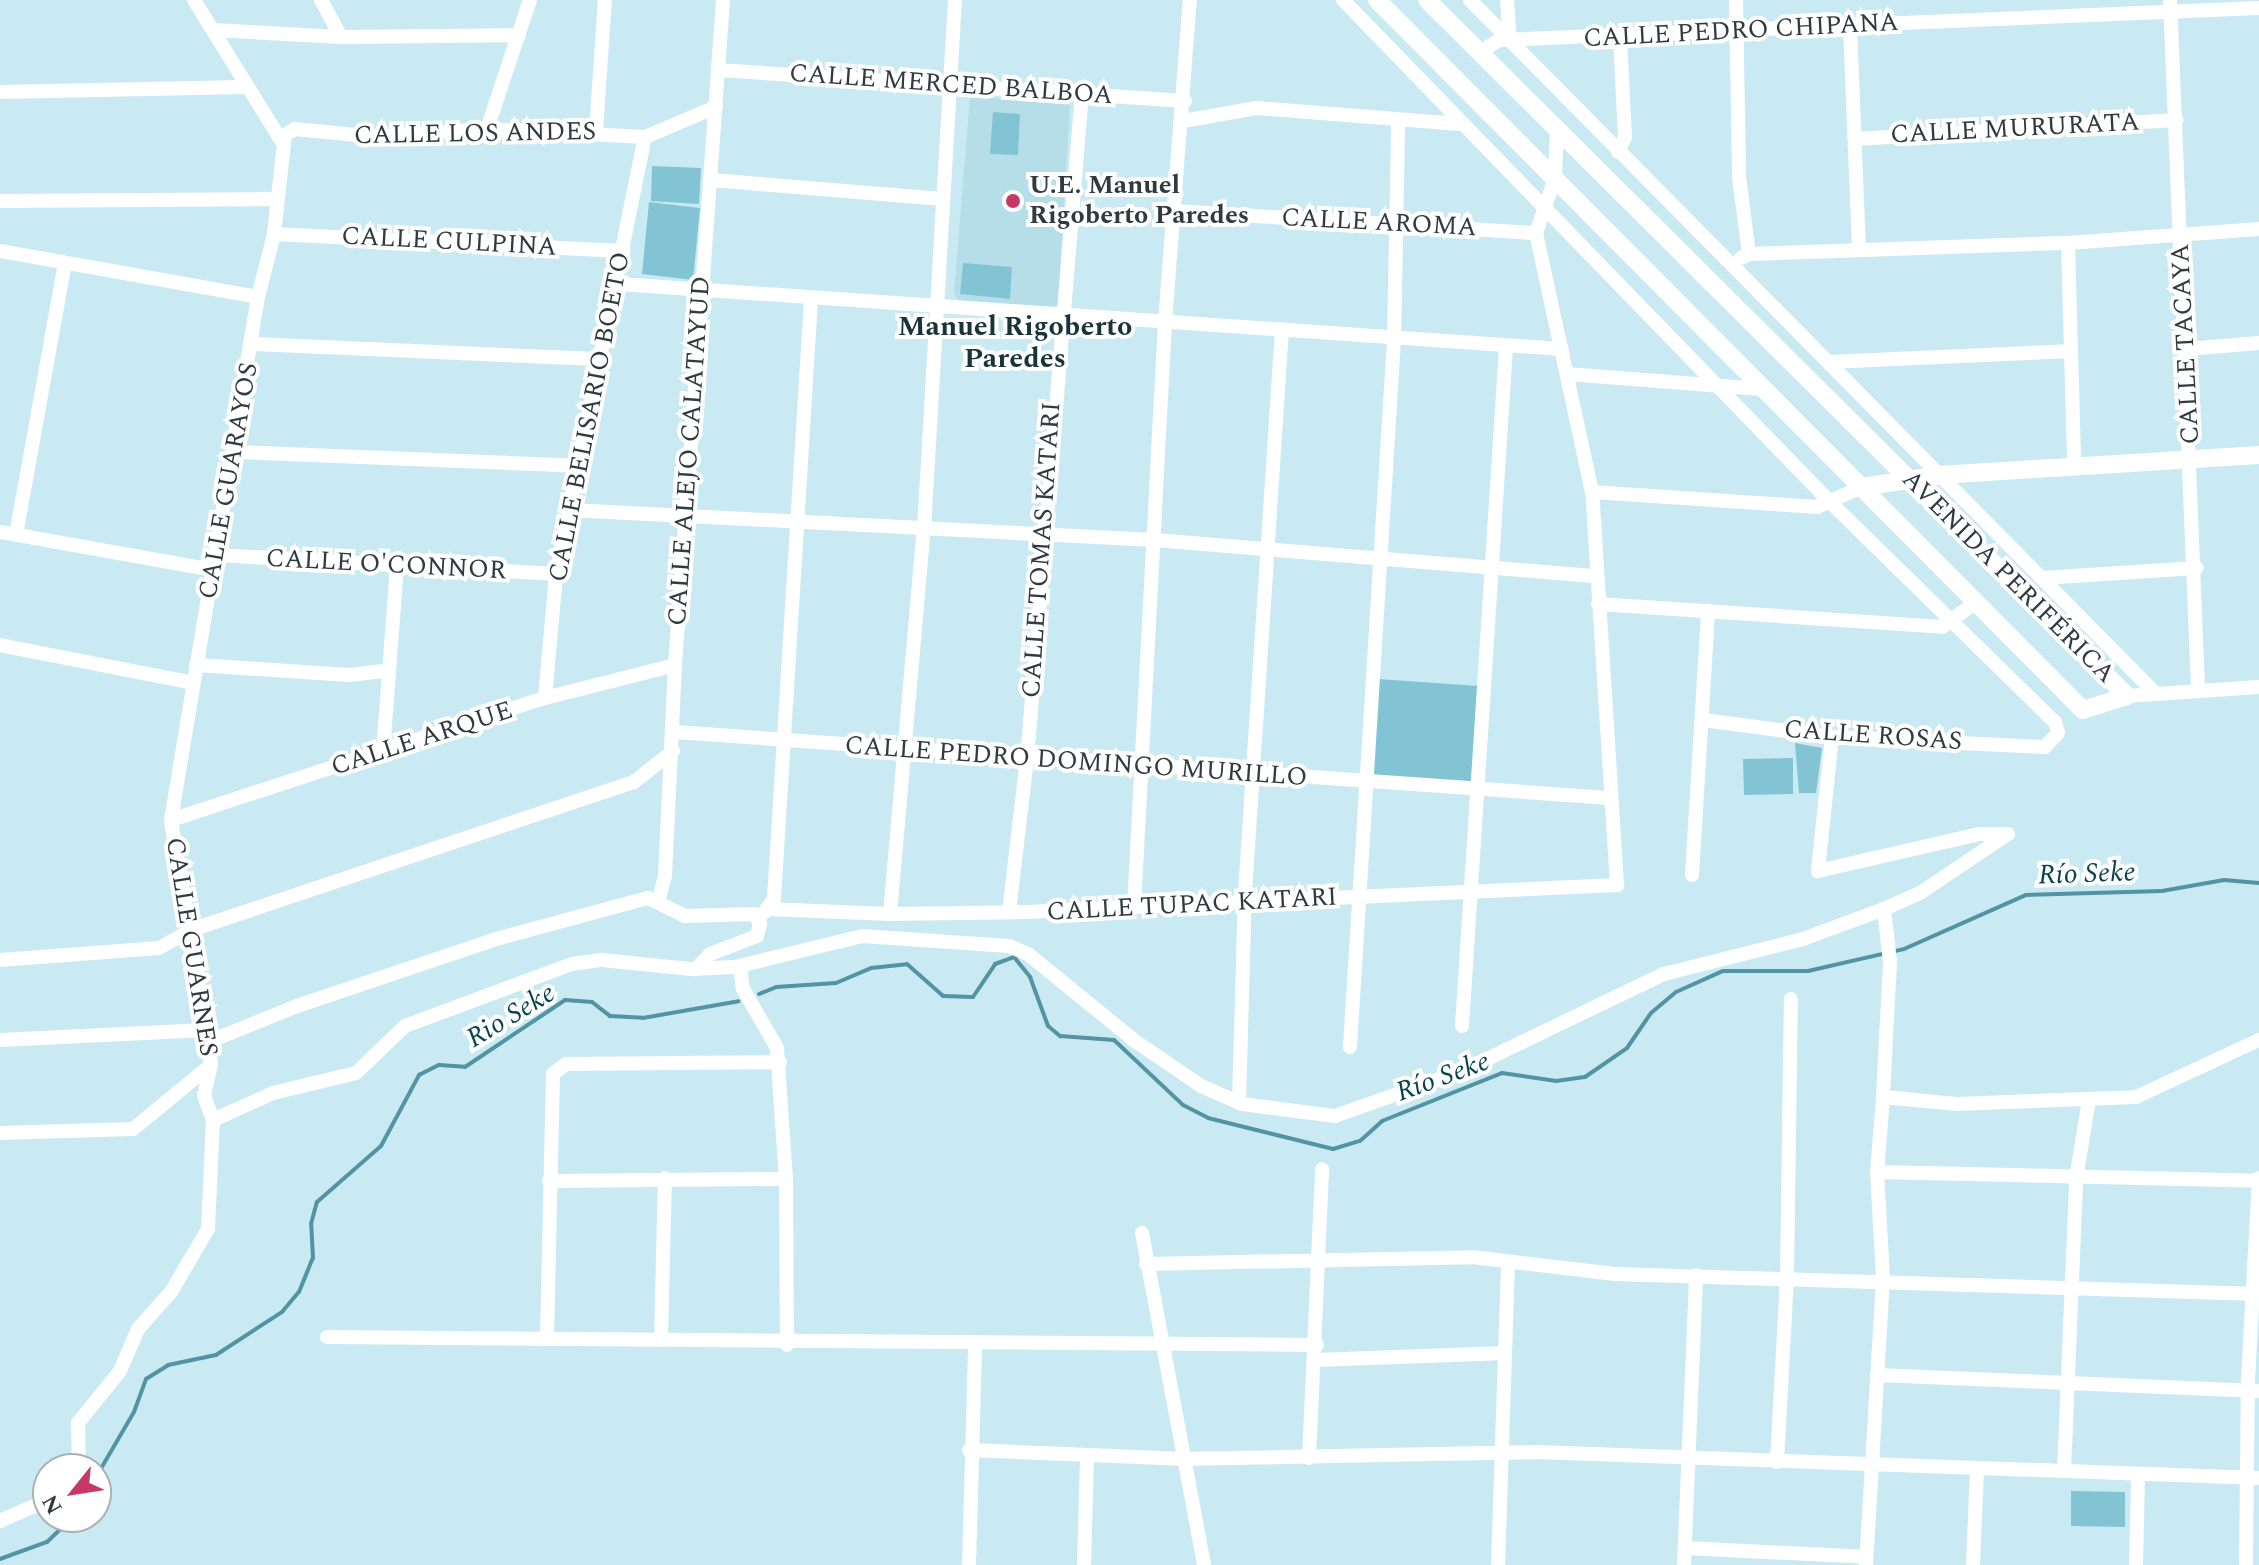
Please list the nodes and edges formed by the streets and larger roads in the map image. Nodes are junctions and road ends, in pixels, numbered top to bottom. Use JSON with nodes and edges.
{"nodes":[{"id":1,"x":194,"y":0,"type":"edge"},
{"id":2,"x":321,"y":0,"type":"edge"},
{"id":3,"x":530,"y":0,"type":"edge"},
{"id":4,"x":605,"y":0,"type":"edge"},
{"id":5,"x":723,"y":0,"type":"edge"},
{"id":6,"x":955,"y":0,"type":"edge"},
{"id":7,"x":1190,"y":0,"type":"edge"},
{"id":8,"x":1345,"y":0,"type":"edge"},
{"id":9,"x":1377,"y":0,"type":"edge"},
{"id":10,"x":1427,"y":0,"type":"edge"},
{"id":11,"x":1470,"y":0,"type":"edge"},
{"id":12,"x":1507,"y":0,"type":"edge"},
{"id":13,"x":1736,"y":0,"type":"edge"},
{"id":14,"x":2171,"y":5,"type":"edge"},
{"id":15,"x":2059,"y":7,"type":"edge"},
{"id":16,"x":2259,"y":8,"type":"edge"},
{"id":17,"x":1850,"y":26,"type":"junction"},
{"id":18,"x":213,"y":30,"type":"junction"},
{"id":19,"x":1737,"y":32,"type":"junction"},
{"id":20,"x":519,"y":35,"type":"junction"},
{"id":21,"x":341,"y":37,"type":"junction"},
{"id":22,"x":1620,"y":38,"type":"junction"},
{"id":23,"x":1510,"y":40,"type":"junction"},
{"id":24,"x":1478,"y":53,"type":"junction"},
{"id":25,"x":718,"y":70,"type":"junction"},
{"id":26,"x":950,"y":83,"type":"junction"},
{"id":27,"x":244,"y":87,"type":"junction"},
{"id":28,"x":0,"y":92,"type":"edge"},
{"id":29,"x":1082,"y":93,"type":"junction"},
{"id":30,"x":1185,"y":101,"type":"junction"},
{"id":31,"x":716,"y":107,"type":"junction"},
{"id":32,"x":2176,"y":120,"type":"junction"},
{"id":33,"x":1183,"y":121,"type":"junction"},
{"id":34,"x":1398,"y":122,"type":"junction"},
{"id":35,"x":1462,"y":124,"type":"junction"},
{"id":36,"x":1557,"y":127,"type":"junction"},
{"id":37,"x":487,"y":129,"type":"junction"},
{"id":38,"x":596,"y":131,"type":"junction"},
{"id":39,"x":645,"y":137,"type":"junction"},
{"id":40,"x":1855,"y":139,"type":"junction"},
{"id":41,"x":282,"y":142,"type":"junction"},
{"id":42,"x":1618,"y":152,"type":"junction"},
{"id":43,"x":1555,"y":178,"type":"junction"},
{"id":44,"x":711,"y":180,"type":"junction"},
{"id":45,"x":277,"y":199,"type":"junction"},
{"id":46,"x":943,"y":199,"type":"junction"},
{"id":47,"x":0,"y":201,"type":"edge"},
{"id":48,"x":1546,"y":207,"type":"junction"},
{"id":49,"x":1174,"y":211,"type":"junction"},
{"id":50,"x":1399,"y":225,"type":"junction"},
{"id":51,"x":2259,"y":229,"type":"edge"},
{"id":52,"x":1536,"y":233,"type":"junction"},
{"id":53,"x":274,"y":234,"type":"junction"},
{"id":54,"x":2181,"y":235,"type":"junction"},
{"id":55,"x":2068,"y":243,"type":"junction"},
{"id":56,"x":1859,"y":249,"type":"junction"},
{"id":57,"x":0,"y":251,"type":"edge"},
{"id":58,"x":624,"y":251,"type":"junction"},
{"id":59,"x":1749,"y":254,"type":"junction"},
{"id":60,"x":65,"y":263,"type":"junction"},
{"id":61,"x":1728,"y":263,"type":"junction"},
{"id":62,"x":619,"y":284,"type":"junction"},
{"id":63,"x":700,"y":292,"type":"junction"},
{"id":64,"x":258,"y":297,"type":"junction"},
{"id":65,"x":811,"y":299,"type":"junction"},
{"id":66,"x":935,"y":308,"type":"junction"},
{"id":67,"x":1061,"y":313,"type":"junction"},
{"id":68,"x":1165,"y":322,"type":"junction"},
{"id":69,"x":1282,"y":329,"type":"junction"},
{"id":70,"x":1394,"y":339,"type":"junction"},
{"id":71,"x":2259,"y":343,"type":"edge"},
{"id":72,"x":253,"y":344,"type":"junction"},
{"id":73,"x":1506,"y":347,"type":"junction"},
{"id":74,"x":1562,"y":349,"type":"junction"},
{"id":75,"x":2186,"y":349,"type":"junction"},
{"id":76,"x":2068,"y":351,"type":"junction"},
{"id":77,"x":603,"y":359,"type":"junction"},
{"id":78,"x":1829,"y":362,"type":"junction"},
{"id":79,"x":1567,"y":374,"type":"junction"},
{"id":80,"x":1719,"y":386,"type":"junction"},
{"id":81,"x":1764,"y":389,"type":"junction"},
{"id":82,"x":236,"y":452,"type":"junction"},
{"id":83,"x":2259,"y":455,"type":"edge"},
{"id":84,"x":2192,"y":459,"type":"junction"},
{"id":85,"x":2074,"y":464,"type":"junction"},
{"id":86,"x":579,"y":466,"type":"junction"},
{"id":87,"x":1940,"y":475,"type":"junction"},
{"id":88,"x":1909,"y":478,"type":"junction"},
{"id":89,"x":1862,"y":487,"type":"junction"},
{"id":90,"x":1592,"y":492,"type":"junction"},
{"id":91,"x":1831,"y":503,"type":"junction"},
{"id":92,"x":570,"y":510,"type":"junction"},
{"id":93,"x":686,"y":513,"type":"junction"},
{"id":94,"x":800,"y":518,"type":"junction"},
{"id":95,"x":924,"y":529,"type":"junction"},
{"id":96,"x":0,"y":532,"type":"edge"},
{"id":97,"x":16,"y":535,"type":"junction"},
{"id":98,"x":1042,"y":535,"type":"junction"},
{"id":99,"x":1155,"y":540,"type":"junction"},
{"id":100,"x":1270,"y":551,"type":"junction"},
{"id":101,"x":1380,"y":560,"type":"junction"},
{"id":102,"x":215,"y":562,"type":"junction"},
{"id":103,"x":397,"y":564,"type":"junction"},
{"id":104,"x":1493,"y":568,"type":"junction"},
{"id":105,"x":2197,"y":568,"type":"junction"},
{"id":106,"x":556,"y":574,"type":"junction"},
{"id":107,"x":1596,"y":576,"type":"junction"},
{"id":108,"x":2042,"y":578,"type":"junction"},
{"id":109,"x":1976,"y":602,"type":"junction"},
{"id":110,"x":1598,"y":604,"type":"junction"},
{"id":111,"x":1708,"y":610,"type":"junction"},
{"id":112,"x":1954,"y":624,"type":"junction"},
{"id":113,"x":0,"y":645,"type":"edge"},
{"id":114,"x":196,"y":665,"type":"junction"},
{"id":115,"x":675,"y":665,"type":"junction"},
{"id":116,"x":389,"y":670,"type":"junction"},
{"id":117,"x":193,"y":683,"type":"junction"},
{"id":118,"x":2259,"y":687,"type":"edge"},
{"id":119,"x":2198,"y":689,"type":"junction"},
{"id":120,"x":2153,"y":691,"type":"junction"},
{"id":121,"x":2127,"y":696,"type":"junction"},
{"id":122,"x":545,"y":698,"type":"junction"},
{"id":123,"x":1703,"y":720,"type":"junction"},
{"id":124,"x":675,"y":732,"type":"junction"},
{"id":125,"x":1832,"y":737,"type":"junction"},
{"id":126,"x":785,"y":742,"type":"junction"},
{"id":127,"x":673,"y":751,"type":"junction"},
{"id":128,"x":383,"y":752,"type":"junction"},
{"id":129,"x":908,"y":752,"type":"junction"},
{"id":130,"x":1027,"y":759,"type":"junction"},
{"id":131,"x":1140,"y":765,"type":"junction"},
{"id":132,"x":1253,"y":775,"type":"junction"},
{"id":133,"x":1366,"y":781,"type":"junction"},
{"id":134,"x":1477,"y":791,"type":"junction"},
{"id":135,"x":1609,"y":798,"type":"junction"},
{"id":136,"x":171,"y":820,"type":"junction"},
{"id":137,"x":1692,"y":875,"type":"dead end"},
{"id":138,"x":1469,"y":892,"type":"junction"},
{"id":139,"x":1359,"y":897,"type":"junction"},
{"id":140,"x":658,"y":902,"type":"junction"},
{"id":141,"x":1245,"y":902,"type":"junction"},
{"id":142,"x":1134,"y":907,"type":"junction"},
{"id":143,"x":1884,"y":909,"type":"junction"},
{"id":144,"x":1009,"y":912,"type":"junction"},
{"id":145,"x":890,"y":914,"type":"junction"},
{"id":146,"x":762,"y":915,"type":"junction"},
{"id":147,"x":191,"y":930,"type":"junction"},
{"id":148,"x":0,"y":960,"type":"edge"},
{"id":149,"x":740,"y":966,"type":"junction"},
{"id":150,"x":696,"y":969,"type":"junction"},
{"id":151,"x":1791,"y":999,"type":"dead end"},
{"id":152,"x":1462,"y":1026,"type":"dead end"},
{"id":153,"x":207,"y":1036,"type":"junction"},
{"id":154,"x":0,"y":1040,"type":"edge"},
{"id":155,"x":2259,"y":1040,"type":"edge"},
{"id":156,"x":1350,"y":1047,"type":"dead end"},
{"id":157,"x":780,"y":1062,"type":"junction"},
{"id":158,"x":211,"y":1065,"type":"junction"},
{"id":159,"x":1883,"y":1097,"type":"junction"},
{"id":160,"x":2089,"y":1100,"type":"junction"},
{"id":161,"x":1239,"y":1103,"type":"junction"},
{"id":162,"x":213,"y":1120,"type":"junction"},
{"id":163,"x":0,"y":1133,"type":"edge"},
{"id":164,"x":1322,"y":1169,"type":"dead end"},
{"id":165,"x":1877,"y":1172,"type":"junction"},
{"id":166,"x":665,"y":1178,"type":"junction"},
{"id":167,"x":786,"y":1179,"type":"junction"},
{"id":168,"x":2076,"y":1179,"type":"junction"},
{"id":169,"x":2259,"y":1180,"type":"edge"},
{"id":170,"x":549,"y":1181,"type":"junction"},
{"id":171,"x":1142,"y":1233,"type":"dead end"},
{"id":172,"x":1508,"y":1261,"type":"junction"},
{"id":173,"x":1320,"y":1262,"type":"junction"},
{"id":174,"x":1146,"y":1264,"type":"junction"},
{"id":175,"x":1696,"y":1275,"type":"junction"},
{"id":176,"x":1787,"y":1276,"type":"junction"},
{"id":177,"x":1883,"y":1278,"type":"junction"},
{"id":178,"x":2070,"y":1285,"type":"junction"},
{"id":179,"x":2255,"y":1294,"type":"edge"},
{"id":180,"x":327,"y":1337,"type":"dead end"},
{"id":181,"x":547,"y":1338,"type":"junction"},
{"id":182,"x":661,"y":1340,"type":"junction"},
{"id":183,"x":787,"y":1345,"type":"junction"},
{"id":184,"x":975,"y":1345,"type":"junction"},
{"id":185,"x":1160,"y":1345,"type":"junction"},
{"id":186,"x":1316,"y":1353,"type":"junction"},
{"id":187,"x":1505,"y":1353,"type":"junction"},
{"id":188,"x":1877,"y":1375,"type":"junction"},
{"id":189,"x":2068,"y":1382,"type":"junction"},
{"id":190,"x":2253,"y":1391,"type":"edge"},
{"id":191,"x":969,"y":1450,"type":"junction"},
{"id":192,"x":1502,"y":1451,"type":"junction"},
{"id":193,"x":79,"y":1453,"type":"edge"},
{"id":194,"x":1087,"y":1456,"type":"junction"},
{"id":195,"x":1309,"y":1458,"type":"junction"},
{"id":196,"x":1180,"y":1459,"type":"junction"},
{"id":197,"x":1690,"y":1459,"type":"junction"},
{"id":198,"x":1777,"y":1462,"type":"junction"},
{"id":199,"x":1871,"y":1465,"type":"junction"},
{"id":200,"x":1977,"y":1469,"type":"junction"},
{"id":201,"x":2064,"y":1471,"type":"junction"},
{"id":202,"x":2138,"y":1474,"type":"junction"},
{"id":203,"x":2253,"y":1478,"type":"edge"},
{"id":204,"x":32,"y":1507,"type":"edge"},
{"id":205,"x":0,"y":1521,"type":"edge"},
{"id":206,"x":1685,"y":1548,"type":"junction"},
{"id":207,"x":1866,"y":1561,"type":"edge"},
{"id":208,"x":969,"y":1565,"type":"edge"},
{"id":209,"x":1084,"y":1565,"type":"edge"},
{"id":210,"x":1204,"y":1565,"type":"edge"},
{"id":211,"x":1498,"y":1565,"type":"edge"},
{"id":212,"x":1684,"y":1565,"type":"edge"},
{"id":213,"x":1973,"y":1565,"type":"edge"},
{"id":214,"x":2136,"y":1565,"type":"edge"},
{"id":215,"x":2246,"y":1565,"type":"edge"}],
"edges":[{"from":1,"to":18,"type":"street"},
{"from":2,"to":21,"type":"street"},
{"from":3,"to":20,"type":"street"},
{"from":4,"to":38,"type":"street"},
{"from":5,"to":25,"type":"street","name":"CALLE ALEJO CALATAYUD"},
{"from":6,"to":26,"type":"street"},
{"from":7,"to":30,"type":"street"},
{"from":8,"to":35,"type":"street"},
{"from":9,"to":43,"type":"street","name":"AVENIDA PERIFÉRICA"},
{"from":10,"to":24,"type":"street","name":"AVENIDA PERIFÉRICA"},
{"from":11,"to":23,"type":"street"},
{"from":12,"to":23,"type":"street"},
{"from":13,"to":19,"type":"street"},
{"from":14,"to":15,"type":"street","name":"CALLE PEDRO CHIPANA"},
{"from":14,"to":16,"type":"street","name":"CALLE PEDRO CHIPANA"},
{"from":14,"to":32,"type":"street","name":"CALLE TACAYA"},
{"from":15,"to":17,"type":"street","name":"CALLE PEDRO CHIPANA"},
{"from":17,"to":19,"type":"street","name":"CALLE PEDRO CHIPANA"},
{"from":17,"to":40,"type":"street"},
{"from":18,"to":21,"type":"street"},
{"from":18,"to":27,"type":"street"},
{"from":19,"to":22,"type":"street","name":"CALLE PEDRO CHIPANA"},
{"from":19,"to":59,"type":"street"},
{"from":20,"to":21,"type":"street"},
{"from":20,"to":37,"type":"street"},
{"from":22,"to":23,"type":"street","name":"CALLE PEDRO CHIPANA"},
{"from":22,"to":42,"type":"street"},
{"from":23,"to":24,"type":"street"},
{"from":23,"to":42,"type":"street"},
{"from":24,"to":36,"type":"street","name":"AVENIDA PERIFÉRICA"},
{"from":25,"to":26,"type":"street","name":"CALLE MERCED BALBOA"},
{"from":25,"to":31,"type":"street","name":"CALLE ALEJO CALATAYUD"},
{"from":26,"to":29,"type":"street","name":"CALLE MERCED BALBOA"},
{"from":26,"to":46,"type":"street"},
{"from":27,"to":28,"type":"street"},
{"from":27,"to":41,"type":"street"},
{"from":29,"to":30,"type":"street","name":"CALLE MERCED BALBOA"},
{"from":29,"to":67,"type":"street","name":"CALLE TOMAS KATARI"},
{"from":30,"to":33,"type":"street"},
{"from":31,"to":39,"type":"street","name":"CALLE LOS ANDES"},
{"from":31,"to":44,"type":"street","name":"CALLE ALEJO CALATAYUD"},
{"from":32,"to":40,"type":"street","name":"CALLE MURURATA"},
{"from":32,"to":54,"type":"street","name":"CALLE TACAYA"},
{"from":33,"to":34,"type":"street"},
{"from":33,"to":49,"type":"street"},
{"from":34,"to":35,"type":"street"},
{"from":34,"to":50,"type":"street"},
{"from":35,"to":48,"type":"street"},
{"from":36,"to":43,"type":"street"},
{"from":36,"to":88,"type":"street","name":"AVENIDA PERIFÉRICA"},
{"from":37,"to":38,"type":"street","name":"CALLE LOS ANDES"},
{"from":37,"to":41,"type":"street","name":"CALLE LOS ANDES"},
{"from":38,"to":39,"type":"street","name":"CALLE LOS ANDES"},
{"from":39,"to":58,"type":"street","name":"CALLE BELISARIO BOETO"},
{"from":40,"to":56,"type":"street"},
{"from":41,"to":45,"type":"street","name":"CALLE GUARAYOS"},
{"from":42,"to":61,"type":"street"},
{"from":43,"to":48,"type":"street"},
{"from":43,"to":81,"type":"street","name":"AVENIDA PERIFÉRICA"},
{"from":44,"to":46,"type":"street"},
{"from":44,"to":63,"type":"street","name":"CALLE ALEJO CALATAYUD"},
{"from":45,"to":47,"type":"street"},
{"from":45,"to":53,"type":"street","name":"CALLE GUARAYOS"},
{"from":46,"to":66,"type":"street"},
{"from":48,"to":52,"type":"street"},
{"from":48,"to":80,"type":"street"},
{"from":49,"to":50,"type":"street","name":"CALLE AROMA"},
{"from":49,"to":68,"type":"street"},
{"from":50,"to":52,"type":"street","name":"CALLE AROMA"},
{"from":50,"to":70,"type":"street"},
{"from":51,"to":54,"type":"street"},
{"from":52,"to":74,"type":"street"},
{"from":53,"to":58,"type":"street","name":"CALLE CULPINA"},
{"from":53,"to":64,"type":"street","name":"CALLE GUARAYOS"},
{"from":54,"to":55,"type":"street"},
{"from":54,"to":75,"type":"street","name":"CALLE TACAYA"},
{"from":55,"to":56,"type":"street"},
{"from":55,"to":76,"type":"street"},
{"from":56,"to":59,"type":"street"},
{"from":57,"to":60,"type":"street"},
{"from":58,"to":62,"type":"street","name":"CALLE BELISARIO BOETO"},
{"from":59,"to":61,"type":"street"},
{"from":60,"to":64,"type":"street"},
{"from":60,"to":97,"type":"street"},
{"from":61,"to":78,"type":"street"},
{"from":62,"to":63,"type":"street"},
{"from":62,"to":77,"type":"street","name":"CALLE BELISARIO BOETO"},
{"from":63,"to":65,"type":"street"},
{"from":63,"to":93,"type":"street","name":"CALLE ALEJO CALATAYUD"},
{"from":64,"to":72,"type":"street","name":"CALLE GUARAYOS"},
{"from":65,"to":66,"type":"street"},
{"from":65,"to":94,"type":"street"},
{"from":66,"to":67,"type":"street"},
{"from":66,"to":95,"type":"street"},
{"from":67,"to":68,"type":"street"},
{"from":67,"to":98,"type":"street","name":"CALLE TOMAS KATARI"},
{"from":68,"to":69,"type":"street"},
{"from":68,"to":99,"type":"street"},
{"from":69,"to":70,"type":"street"},
{"from":69,"to":100,"type":"street"},
{"from":70,"to":73,"type":"street"},
{"from":70,"to":101,"type":"street"},
{"from":71,"to":75,"type":"street"},
{"from":72,"to":77,"type":"street"},
{"from":72,"to":82,"type":"street","name":"CALLE GUARAYOS"},
{"from":73,"to":74,"type":"street"},
{"from":73,"to":104,"type":"street"},
{"from":74,"to":79,"type":"street"},
{"from":75,"to":84,"type":"street","name":"CALLE TACAYA"},
{"from":76,"to":78,"type":"street"},
{"from":76,"to":85,"type":"street"},
{"from":77,"to":86,"type":"street","name":"CALLE BELISARIO BOETO"},
{"from":78,"to":87,"type":"street"},
{"from":79,"to":80,"type":"street"},
{"from":79,"to":90,"type":"street"},
{"from":80,"to":81,"type":"street"},
{"from":80,"to":91,"type":"street"},
{"from":81,"to":89,"type":"street","name":"AVENIDA PERIFÉRICA"},
{"from":82,"to":86,"type":"street"},
{"from":82,"to":102,"type":"street","name":"CALLE GUARAYOS"},
{"from":83,"to":84,"type":"street"},
{"from":84,"to":85,"type":"street"},
{"from":84,"to":105,"type":"street","name":"CALLE TACAYA"},
{"from":85,"to":87,"type":"street"},
{"from":86,"to":92,"type":"street","name":"CALLE BELISARIO BOETO"},
{"from":87,"to":88,"type":"street"},
{"from":87,"to":108,"type":"street"},
{"from":88,"to":89,"type":"street"},
{"from":88,"to":121,"type":"street","name":"AVENIDA PERIFÉRICA"},
{"from":89,"to":91,"type":"street"},
{"from":89,"to":109,"type":"street","name":"AVENIDA PERIFÉRICA"},
{"from":90,"to":91,"type":"street"},
{"from":90,"to":107,"type":"street"},
{"from":91,"to":112,"type":"street"},
{"from":92,"to":93,"type":"street"},
{"from":92,"to":106,"type":"street","name":"CALLE BELISARIO BOETO"},
{"from":93,"to":94,"type":"street"},
{"from":93,"to":115,"type":"street","name":"CALLE ALEJO CALATAYUD"},
{"from":94,"to":95,"type":"street"},
{"from":94,"to":126,"type":"street"},
{"from":95,"to":98,"type":"street"},
{"from":95,"to":129,"type":"street"},
{"from":96,"to":97,"type":"street","name":"CALLE O'CONNOR"},
{"from":97,"to":102,"type":"street","name":"CALLE O'CONNOR"},
{"from":98,"to":99,"type":"street"},
{"from":98,"to":130,"type":"street","name":"CALLE TOMAS KATARI"},
{"from":99,"to":100,"type":"street"},
{"from":99,"to":131,"type":"street"},
{"from":100,"to":101,"type":"street"},
{"from":100,"to":132,"type":"street"},
{"from":101,"to":104,"type":"street"},
{"from":101,"to":133,"type":"street"},
{"from":102,"to":103,"type":"street","name":"CALLE O'CONNOR"},
{"from":102,"to":114,"type":"street","name":"CALLE GUARAYOS"},
{"from":103,"to":106,"type":"street","name":"CALLE O'CONNOR"},
{"from":103,"to":116,"type":"street"},
{"from":104,"to":107,"type":"street"},
{"from":104,"to":134,"type":"street"},
{"from":105,"to":108,"type":"street"},
{"from":105,"to":119,"type":"street","name":"CALLE TACAYA"},
{"from":106,"to":122,"type":"street","name":"CALLE BELISARIO BOETO"},
{"from":107,"to":110,"type":"street"},
{"from":108,"to":120,"type":"street"},
{"from":109,"to":112,"type":"street"},
{"from":109,"to":121,"type":"street","name":"AVENIDA PERIFÉRICA"},
{"from":110,"to":111,"type":"street"},
{"from":110,"to":135,"type":"street"},
{"from":111,"to":112,"type":"street"},
{"from":111,"to":123,"type":"street"},
{"from":112,"to":125,"type":"street","name":"CALLE ROSAS"},
{"from":113,"to":117,"type":"street"},
{"from":114,"to":116,"type":"street"},
{"from":114,"to":117,"type":"street","name":"CALLE GUARAYOS"},
{"from":115,"to":122,"type":"street","name":"CALLE ARQUE"},
{"from":115,"to":124,"type":"street","name":"CALLE ALEJO CALATAYUD"},
{"from":116,"to":128,"type":"street"},
{"from":117,"to":136,"type":"street","name":"CALLE GUARAYOS"},
{"from":118,"to":119,"type":"street"},
{"from":119,"to":120,"type":"street"},
{"from":120,"to":121,"type":"street"},
{"from":122,"to":128,"type":"street","name":"CALLE ARQUE"},
{"from":123,"to":125,"type":"street","name":"CALLE ROSAS"},
{"from":123,"to":137,"type":"street"},
{"from":124,"to":126,"type":"street","name":"CALLE PEDRO DOMINGO MURILLO"},
{"from":124,"to":127,"type":"street","name":"CALLE ALEJO CALATAYUD"},
{"from":125,"to":143,"type":"street"},
{"from":126,"to":129,"type":"street","name":"CALLE PEDRO DOMINGO MURILLO"},
{"from":126,"to":146,"type":"street"},
{"from":127,"to":140,"type":"street","name":"CALLE ALEJO CALATAYUD"},
{"from":127,"to":147,"type":"street"},
{"from":128,"to":136,"type":"street","name":"CALLE ARQUE"},
{"from":129,"to":130,"type":"street","name":"CALLE PEDRO DOMINGO MURILLO"},
{"from":129,"to":145,"type":"street"},
{"from":130,"to":131,"type":"street","name":"CALLE PEDRO DOMINGO MURILLO"},
{"from":130,"to":144,"type":"street","name":"CALLE TOMAS KATARI"},
{"from":131,"to":132,"type":"street","name":"CALLE PEDRO DOMINGO MURILLO"},
{"from":131,"to":142,"type":"street"},
{"from":132,"to":133,"type":"street","name":"CALLE PEDRO DOMINGO MURILLO"},
{"from":132,"to":141,"type":"street"},
{"from":133,"to":134,"type":"street","name":"CALLE PEDRO DOMINGO MURILLO"},
{"from":133,"to":139,"type":"street"},
{"from":134,"to":135,"type":"street","name":"CALLE PEDRO DOMINGO MURILLO"},
{"from":134,"to":138,"type":"street"},
{"from":135,"to":138,"type":"street","name":"CALLE TUPAC KATARI"},
{"from":136,"to":147,"type":"street","name":"CALLE GUARNES"},
{"from":138,"to":139,"type":"street","name":"CALLE TUPAC KATARI"},
{"from":138,"to":152,"type":"street"},
{"from":139,"to":141,"type":"street","name":"CALLE TUPAC KATARI"},
{"from":139,"to":156,"type":"street"},
{"from":140,"to":146,"type":"street","name":"CALLE TUPAC KATARI"},
{"from":140,"to":153,"type":"street"},
{"from":141,"to":142,"type":"street","name":"CALLE TUPAC KATARI"},
{"from":141,"to":161,"type":"street"},
{"from":142,"to":144,"type":"street","name":"CALLE TUPAC KATARI"},
{"from":143,"to":159,"type":"street"},
{"from":143,"to":161,"type":"street"},
{"from":144,"to":145,"type":"street","name":"CALLE TUPAC KATARI"},
{"from":145,"to":146,"type":"street","name":"CALLE TUPAC KATARI"},
{"from":146,"to":150,"type":"street"},
{"from":147,"to":148,"type":"street"},
{"from":147,"to":153,"type":"street","name":"CALLE GUARNES"},
{"from":149,"to":150,"type":"street"},
{"from":149,"to":157,"type":"street"},
{"from":149,"to":161,"type":"street"},
{"from":150,"to":162,"type":"street"},
{"from":151,"to":176,"type":"street"},
{"from":153,"to":154,"type":"street"},
{"from":153,"to":158,"type":"street","name":"CALLE GUARNES"},
{"from":155,"to":160,"type":"street"},
{"from":157,"to":167,"type":"street"},
{"from":157,"to":170,"type":"street"},
{"from":158,"to":162,"type":"street","name":"CALLE GUARNES"},
{"from":158,"to":163,"type":"street"},
{"from":159,"to":160,"type":"street"},
{"from":159,"to":165,"type":"street"},
{"from":160,"to":168,"type":"street"},
{"from":162,"to":193,"type":"street","name":"CALLE GUARNES"},
{"from":164,"to":173,"type":"street"},
{"from":165,"to":168,"type":"street"},
{"from":165,"to":177,"type":"street"},
{"from":166,"to":167,"type":"street"},
{"from":166,"to":170,"type":"street"},
{"from":166,"to":182,"type":"street"},
{"from":167,"to":183,"type":"street"},
{"from":168,"to":169,"type":"street"},
{"from":168,"to":178,"type":"street"},
{"from":169,"to":179,"type":"street"},
{"from":170,"to":181,"type":"street"},
{"from":171,"to":174,"type":"street"},
{"from":172,"to":173,"type":"street"},
{"from":172,"to":175,"type":"street"},
{"from":172,"to":187,"type":"street"},
{"from":173,"to":174,"type":"street"},
{"from":173,"to":186,"type":"street"},
{"from":174,"to":185,"type":"street"},
{"from":175,"to":176,"type":"street"},
{"from":175,"to":197,"type":"street"},
{"from":176,"to":177,"type":"street"},
{"from":176,"to":198,"type":"street"},
{"from":177,"to":178,"type":"street"},
{"from":177,"to":188,"type":"street"},
{"from":178,"to":179,"type":"street"},
{"from":178,"to":189,"type":"street"},
{"from":179,"to":190,"type":"street"},
{"from":180,"to":181,"type":"street"},
{"from":181,"to":182,"type":"street"},
{"from":182,"to":183,"type":"street"},
{"from":183,"to":184,"type":"street"},
{"from":184,"to":185,"type":"street"},
{"from":184,"to":191,"type":"street"},
{"from":185,"to":186,"type":"street"},
{"from":185,"to":196,"type":"street"},
{"from":186,"to":187,"type":"street"},
{"from":186,"to":195,"type":"street"},
{"from":187,"to":192,"type":"street"},
{"from":188,"to":189,"type":"street"},
{"from":188,"to":199,"type":"street"},
{"from":189,"to":190,"type":"street"},
{"from":189,"to":201,"type":"street"},
{"from":190,"to":203,"type":"street"},
{"from":191,"to":194,"type":"street"},
{"from":191,"to":208,"type":"street"},
{"from":192,"to":195,"type":"street"},
{"from":192,"to":197,"type":"street"},
{"from":192,"to":211,"type":"street"},
{"from":194,"to":196,"type":"street"},
{"from":194,"to":209,"type":"street"},
{"from":195,"to":196,"type":"street"},
{"from":196,"to":210,"type":"street"},
{"from":197,"to":198,"type":"street"},
{"from":197,"to":206,"type":"street"},
{"from":198,"to":199,"type":"street"},
{"from":199,"to":200,"type":"street"},
{"from":199,"to":207,"type":"street"},
{"from":200,"to":201,"type":"street"},
{"from":200,"to":213,"type":"street"},
{"from":201,"to":202,"type":"street"},
{"from":202,"to":203,"type":"street"},
{"from":202,"to":214,"type":"street"},
{"from":203,"to":215,"type":"street"},
{"from":204,"to":205,"type":"street"},
{"from":206,"to":207,"type":"street"},
{"from":206,"to":212,"type":"street"}]}
